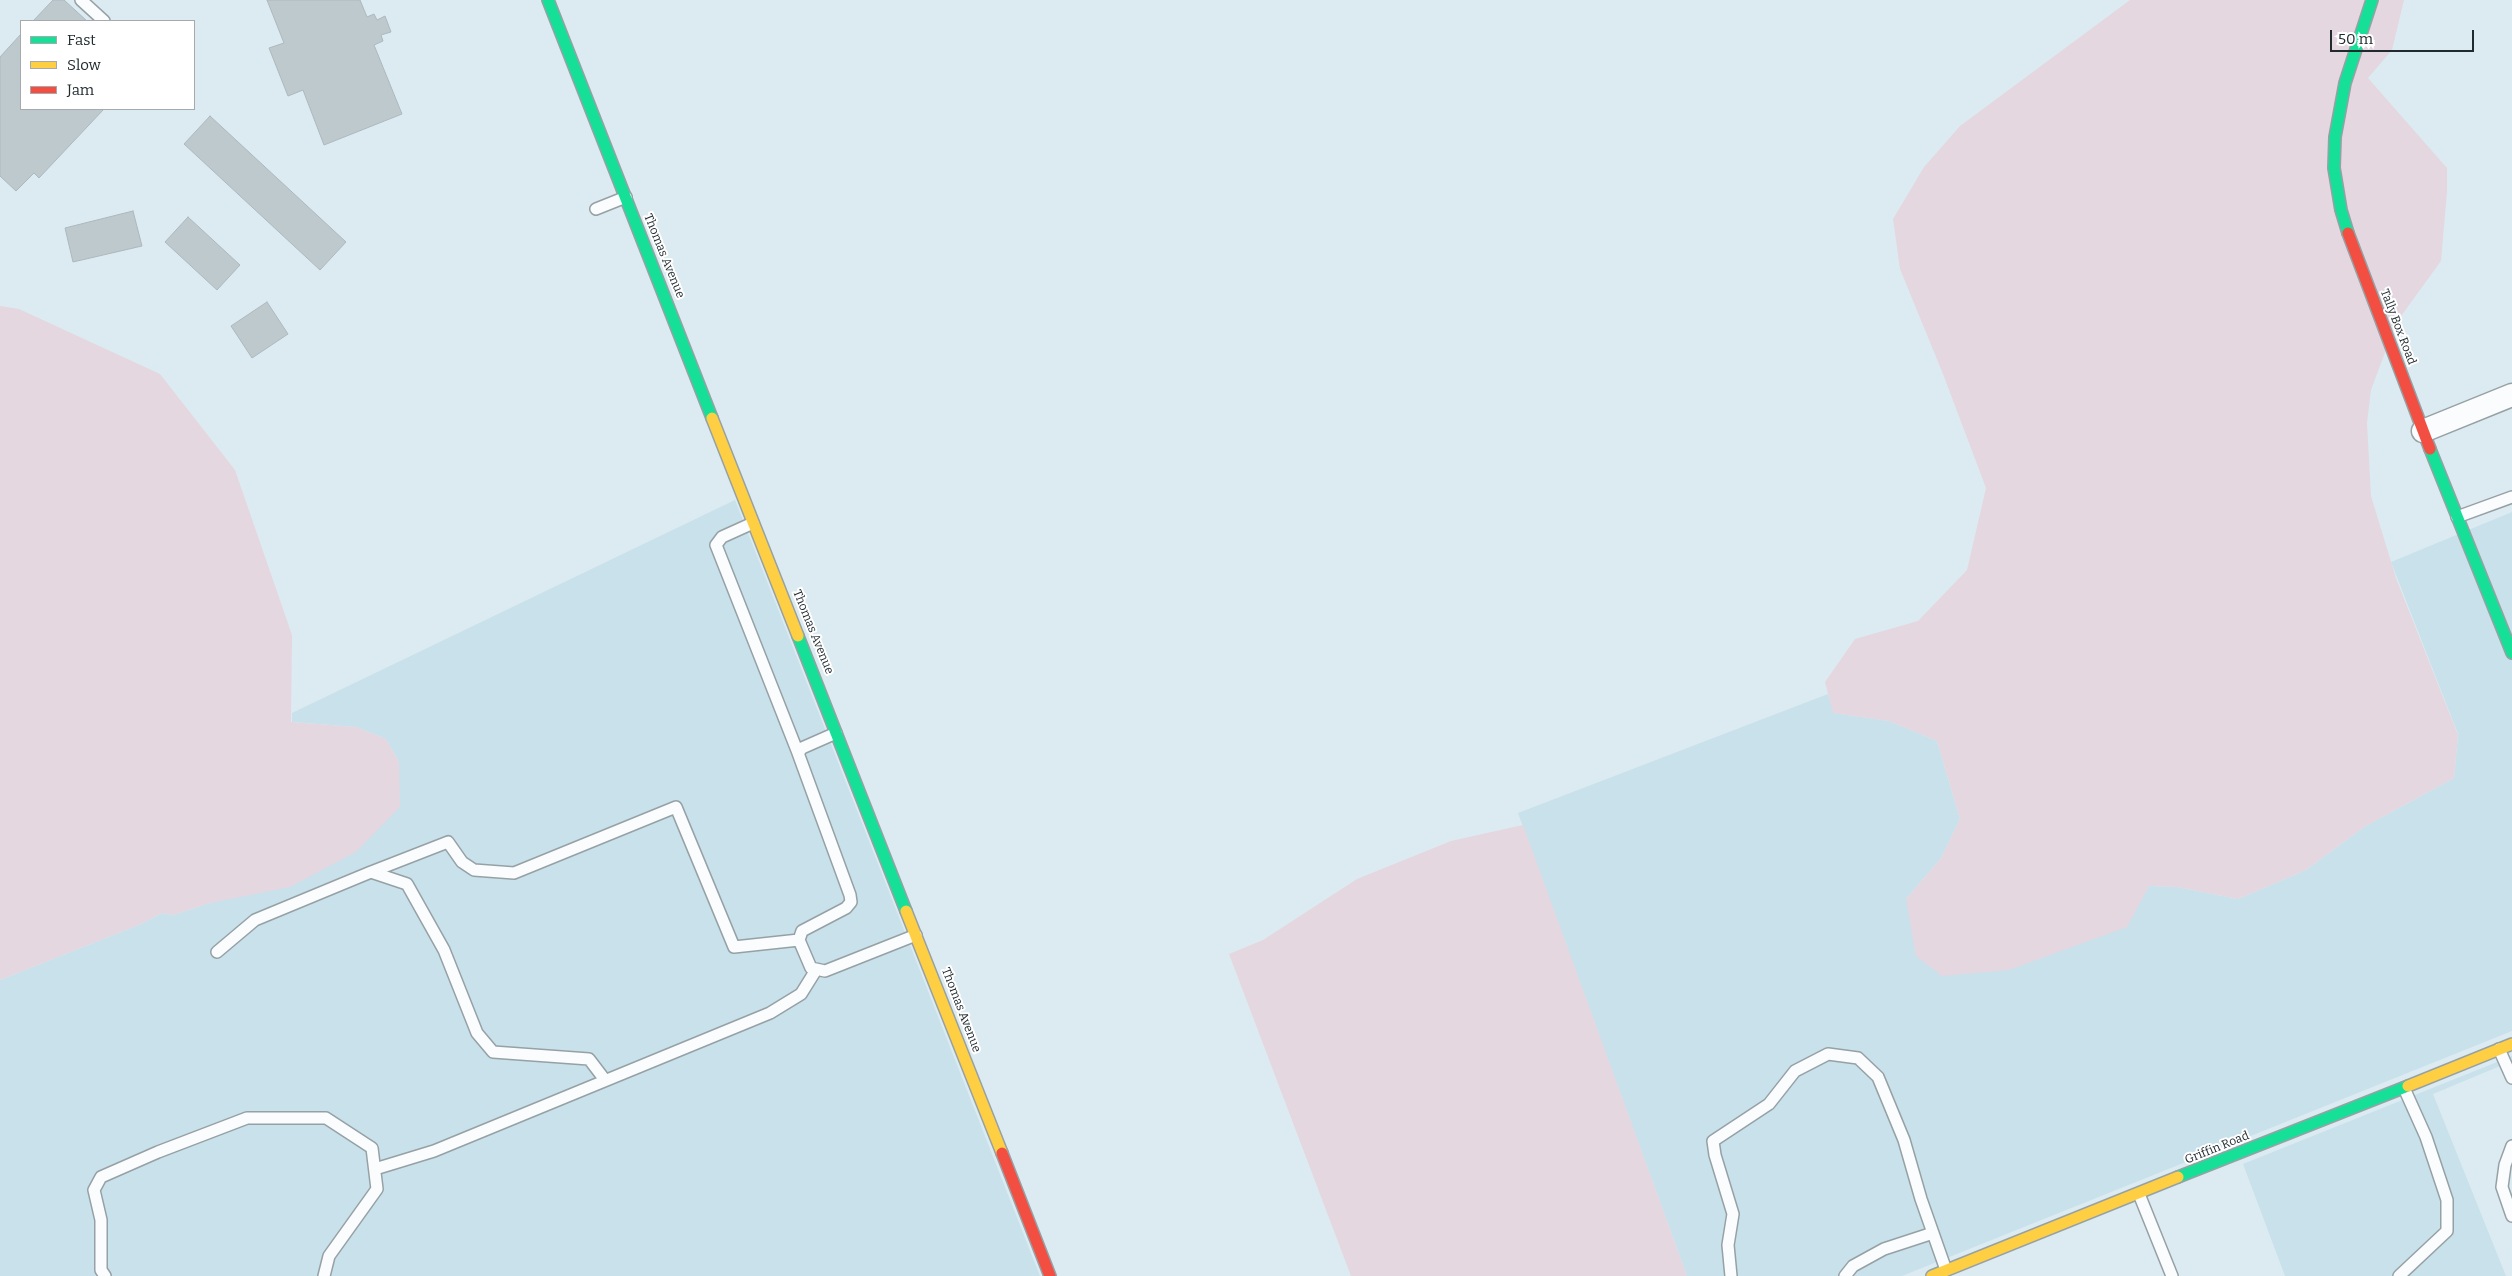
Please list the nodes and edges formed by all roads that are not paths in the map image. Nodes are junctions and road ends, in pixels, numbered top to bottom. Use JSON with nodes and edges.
{"nodes":[{"id":1,"x":81,"y":0,"type":"edge"},
{"id":2,"x":548,"y":0,"type":"edge"},
{"id":3,"x":2372,"y":0,"type":"edge"},
{"id":4,"x":103,"y":20,"type":"edge"},
{"id":5,"x":626,"y":197,"type":"junction"},
{"id":6,"x":596,"y":209,"type":"dead end"},
{"id":7,"x":2512,"y":396,"type":"edge"},
{"id":8,"x":2423,"y":431,"type":"junction"},
{"id":9,"x":2512,"y":497,"type":"edge"},
{"id":10,"x":2457,"y":517,"type":"junction"},
{"id":11,"x":755,"y":523,"type":"junction"},
{"id":12,"x":2512,"y":653,"type":"edge"},
{"id":13,"x":837,"y":732,"type":"junction"},
{"id":14,"x":798,"y":753,"type":"junction"},
{"id":15,"x":371,"y":872,"type":"junction"},
{"id":16,"x":917,"y":935,"type":"junction"},
{"id":17,"x":799,"y":940,"type":"junction"},
{"id":18,"x":217,"y":952,"type":"dead end"},
{"id":19,"x":816,"y":970,"type":"junction"},
{"id":20,"x":2512,"y":1044,"type":"edge"},
{"id":21,"x":2499,"y":1049,"type":"junction"},
{"id":22,"x":2512,"y":1078,"type":"edge"},
{"id":23,"x":606,"y":1080,"type":"junction"},
{"id":24,"x":2404,"y":1088,"type":"junction"},
{"id":25,"x":2512,"y":1146,"type":"edge"},
{"id":26,"x":375,"y":1169,"type":"junction"},
{"id":27,"x":2139,"y":1194,"type":"junction"},
{"id":28,"x":2512,"y":1216,"type":"edge"},
{"id":29,"x":1933,"y":1233,"type":"junction"},
{"id":30,"x":1946,"y":1270,"type":"junction"},
{"id":31,"x":105,"y":1276,"type":"edge"},
{"id":32,"x":324,"y":1276,"type":"edge"},
{"id":33,"x":1050,"y":1276,"type":"edge"},
{"id":34,"x":1731,"y":1276,"type":"edge"},
{"id":35,"x":1846,"y":1276,"type":"edge"},
{"id":36,"x":1932,"y":1276,"type":"edge"},
{"id":37,"x":2172,"y":1276,"type":"edge"},
{"id":38,"x":2399,"y":1276,"type":"edge"}],
"edges":[{"from":1,"to":4,"type":"lane"},
{"from":2,"to":5,"type":"street","name":"Thomas Avenue"},
{"from":3,"to":8,"type":"street","name":"Tally Box Road"},
{"from":5,"to":6,"type":"lane"},
{"from":5,"to":11,"type":"street","name":"Thomas Avenue"},
{"from":7,"to":8,"type":"street"},
{"from":8,"to":10,"type":"street","name":"Tally Box Road"},
{"from":9,"to":10,"type":"lane"},
{"from":10,"to":12,"type":"street","name":"Tally Box Road"},
{"from":11,"to":13,"type":"street","name":"Thomas Avenue"},
{"from":11,"to":14,"type":"lane"},
{"from":13,"to":14,"type":"lane"},
{"from":13,"to":16,"type":"street","name":"Thomas Avenue"},
{"from":14,"to":17,"type":"lane"},
{"from":15,"to":17,"type":"lane"},
{"from":15,"to":18,"type":"lane"},
{"from":15,"to":23,"type":"lane"},
{"from":16,"to":19,"type":"lane"},
{"from":16,"to":33,"type":"street","name":"Thomas Avenue"},
{"from":17,"to":19,"type":"lane"},
{"from":19,"to":23,"type":"lane"},
{"from":20,"to":21,"type":"street","name":"Griffin Road"},
{"from":21,"to":22,"type":"lane"},
{"from":21,"to":24,"type":"street","name":"Griffin Road"},
{"from":23,"to":26,"type":"lane"},
{"from":24,"to":27,"type":"street","name":"Griffin Road"},
{"from":24,"to":38,"type":"lane"},
{"from":25,"to":28,"type":"lane"},
{"from":26,"to":31,"type":"lane"},
{"from":26,"to":32,"type":"lane"},
{"from":27,"to":30,"type":"street","name":"Griffin Road"},
{"from":27,"to":37,"type":"lane"},
{"from":29,"to":30,"type":"lane"},
{"from":29,"to":34,"type":"lane"},
{"from":29,"to":35,"type":"lane"},
{"from":30,"to":36,"type":"street","name":"Griffin Road"}]}
